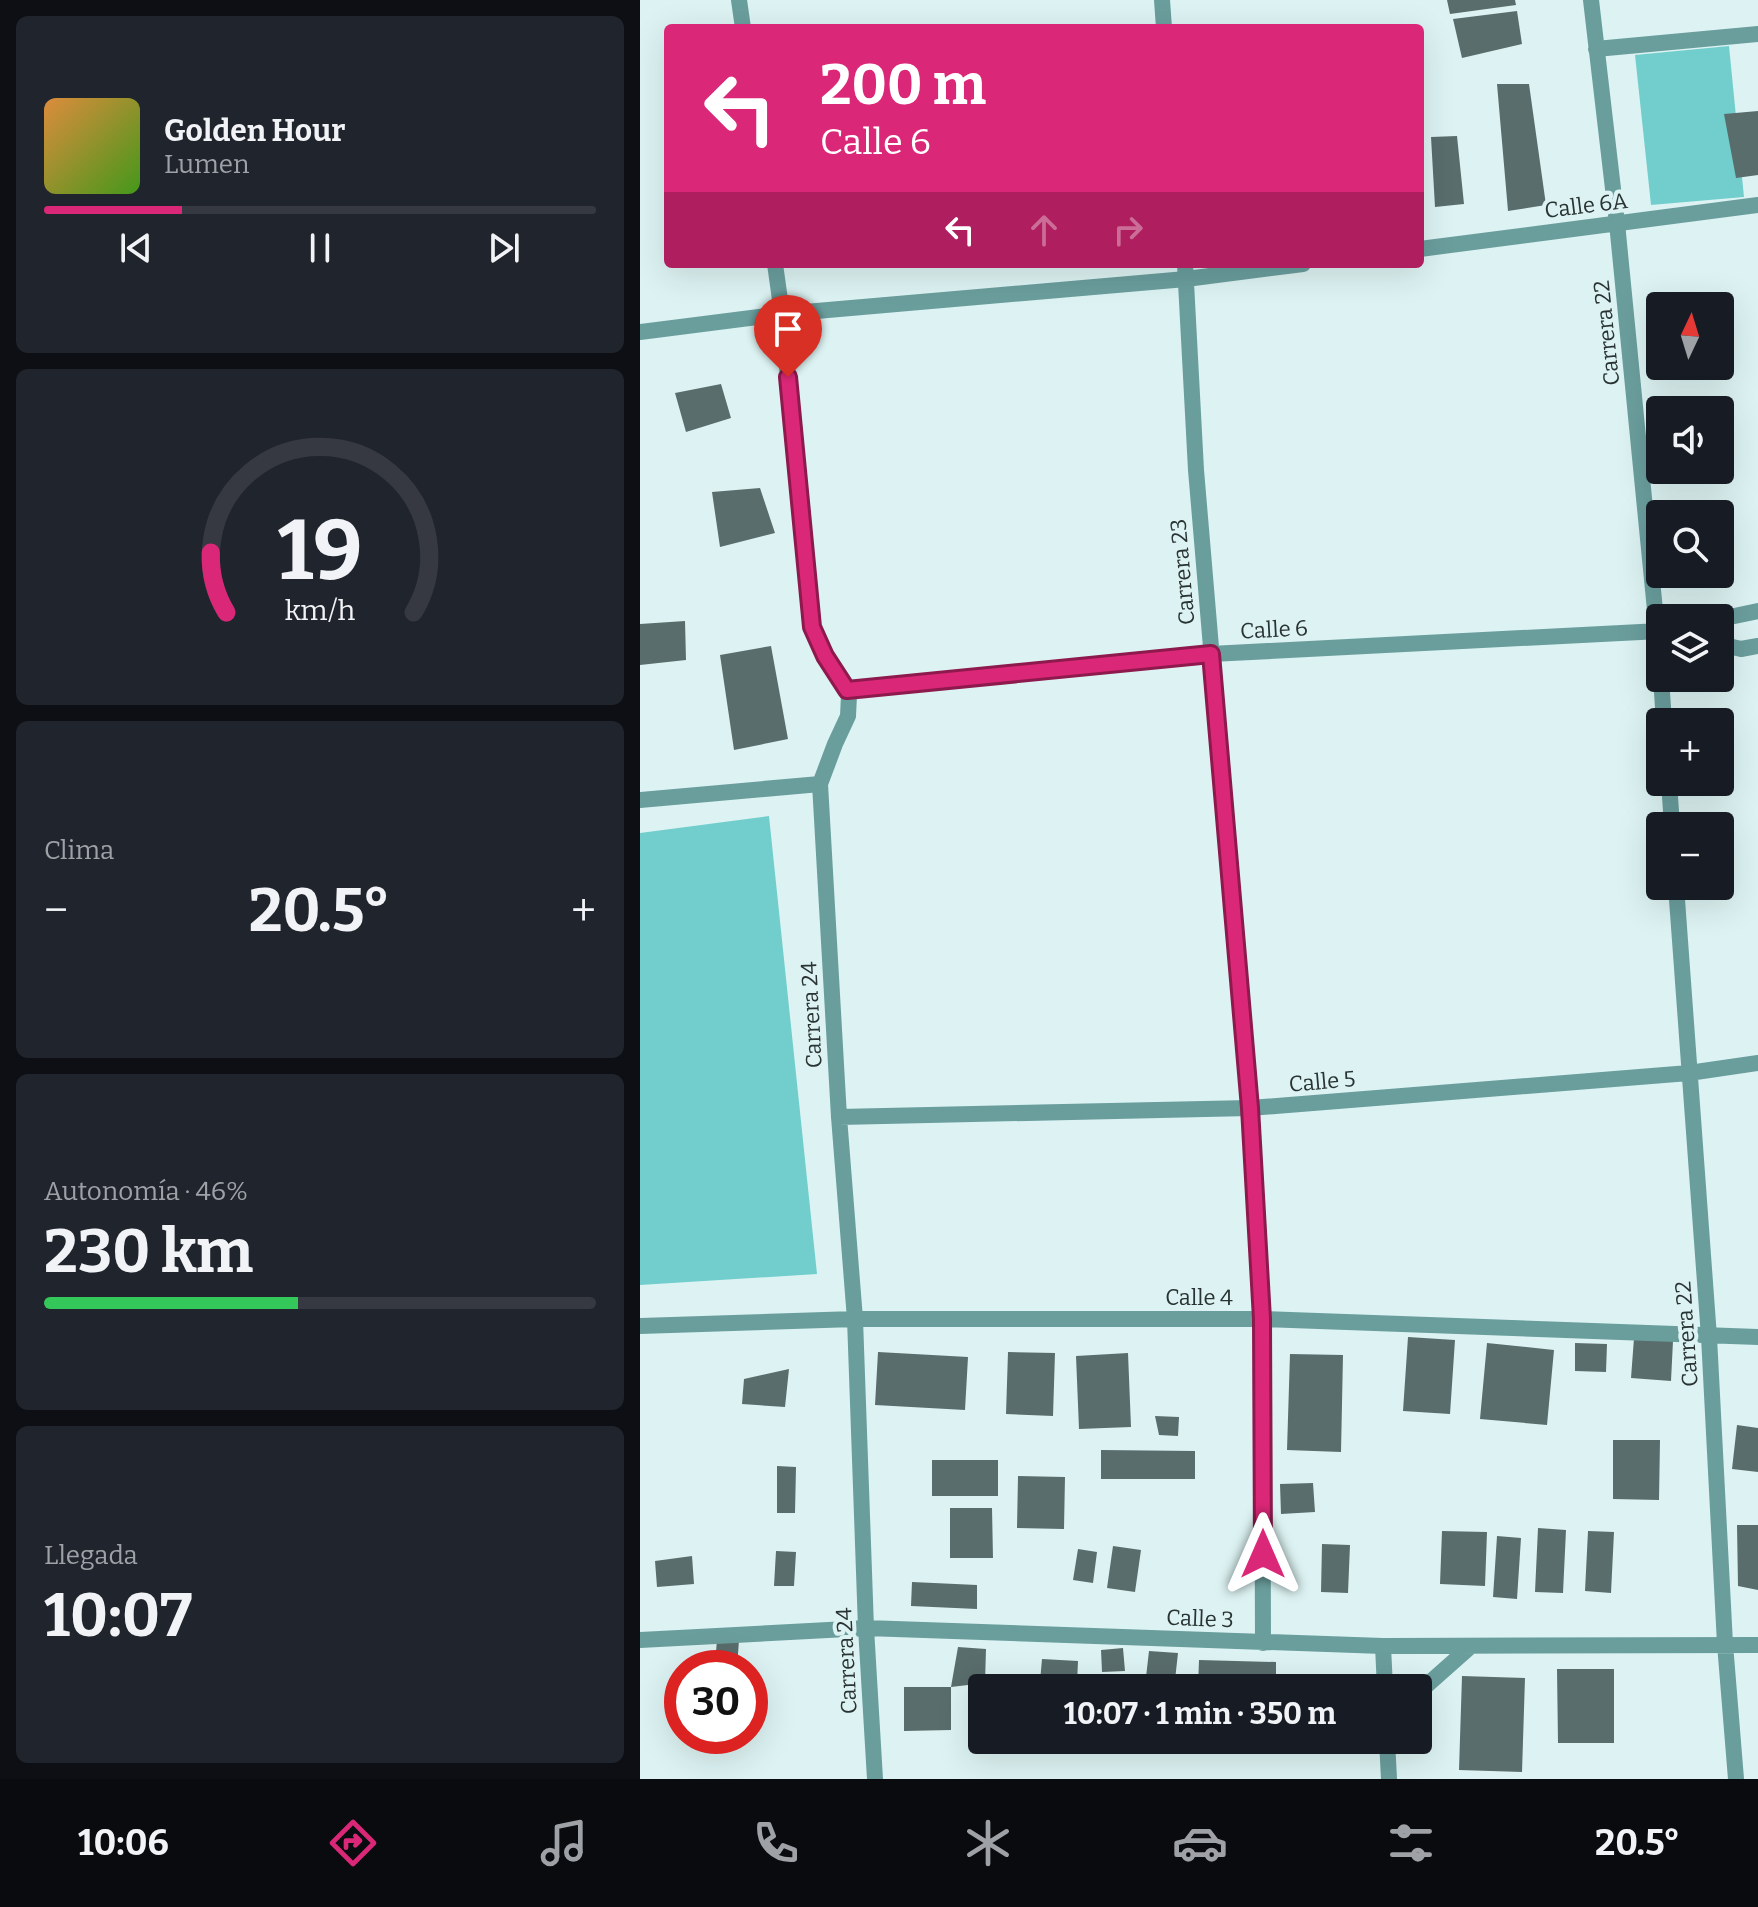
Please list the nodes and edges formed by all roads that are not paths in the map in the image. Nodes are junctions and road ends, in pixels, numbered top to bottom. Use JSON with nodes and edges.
{"nodes":[{"id":1,"x":739,"y":0,"type":"edge"},
{"id":2,"x":1162,"y":0,"type":"edge"},
{"id":3,"x":1591,"y":0,"type":"edge"},
{"id":4,"x":742,"y":24,"type":"edge"},
{"id":5,"x":1164,"y":24,"type":"edge"},
{"id":6,"x":1758,"y":34,"type":"edge"},
{"id":7,"x":1596,"y":49,"type":"junction"},
{"id":8,"x":1758,"y":205,"type":"edge"},
{"id":9,"x":1617,"y":223,"type":"junction"},
{"id":10,"x":1424,"y":248,"type":"edge"},
{"id":11,"x":776,"y":268,"type":"edge"},
{"id":12,"x":1244,"y":268,"type":"edge"},
{"id":13,"x":1186,"y":272,"type":"edge"},
{"id":14,"x":782,"y":314,"type":"junction"},
{"id":15,"x":640,"y":332,"type":"edge"},
{"id":16,"x":1656,"y":604,"type":"edge"},
{"id":17,"x":1758,"y":611,"type":"edge"},
{"id":18,"x":1734,"y":616,"type":"edge"},
{"id":19,"x":1646,"y":633,"type":"edge"},
{"id":20,"x":1758,"y":646,"type":"edge"},
{"id":21,"x":1734,"y":647,"type":"edge"},
{"id":22,"x":1211,"y":654,"type":"junction"},
{"id":23,"x":847,"y":690,"type":"junction"},
{"id":24,"x":820,"y":784,"type":"junction"},
{"id":25,"x":640,"y":800,"type":"edge"},
{"id":26,"x":1677,"y":900,"type":"edge"},
{"id":27,"x":1758,"y":1063,"type":"edge"},
{"id":28,"x":1689,"y":1073,"type":"junction"},
{"id":29,"x":1250,"y":1108,"type":"junction"},
{"id":30,"x":839,"y":1117,"type":"junction"},
{"id":31,"x":855,"y":1319,"type":"junction"},
{"id":32,"x":1262,"y":1319,"type":"junction"},
{"id":33,"x":640,"y":1326,"type":"edge"},
{"id":34,"x":1709,"y":1337,"type":"junction"},
{"id":35,"x":1758,"y":1337,"type":"edge"},
{"id":36,"x":866,"y":1628,"type":"junction"},
{"id":37,"x":640,"y":1640,"type":"edge"},
{"id":38,"x":1263,"y":1643,"type":"junction"},
{"id":39,"x":1725,"y":1644,"type":"junction"},
{"id":40,"x":1758,"y":1645,"type":"edge"},
{"id":41,"x":1383,"y":1646,"type":"junction"},
{"id":42,"x":1471,"y":1646,"type":"junction"},
{"id":43,"x":1384,"y":1674,"type":"edge"},
{"id":44,"x":1432,"y":1681,"type":"edge"},
{"id":45,"x":1388,"y":1754,"type":"edge"},
{"id":46,"x":875,"y":1779,"type":"edge"},
{"id":47,"x":1389,"y":1779,"type":"edge"},
{"id":48,"x":1736,"y":1779,"type":"edge"}],
"edges":[{"from":1,"to":4,"type":"street"},
{"from":2,"to":5,"type":"street"},
{"from":3,"to":7,"type":"street","name":"Carrera 22"},
{"from":6,"to":7,"type":"street"},
{"from":7,"to":9,"type":"street","name":"Carrera 22"},
{"from":8,"to":9,"type":"street","name":"Calle 6A"},
{"from":9,"to":10,"type":"street","name":"Calle 6A"},
{"from":9,"to":16,"type":"street","name":"Carrera 22"},
{"from":11,"to":14,"type":"street"},
{"from":12,"to":13,"type":"street"},
{"from":13,"to":14,"type":"street"},
{"from":13,"to":22,"type":"street","name":"Carrera 23"},
{"from":14,"to":15,"type":"street"},
{"from":14,"to":23,"type":"street"},
{"from":17,"to":18,"type":"street"},
{"from":19,"to":22,"type":"street","name":"Calle 6"},
{"from":20,"to":21,"type":"street"},
{"from":22,"to":23,"type":"street","name":"Calle 6"},
{"from":22,"to":29,"type":"street","name":"Carrera 23"},
{"from":23,"to":24,"type":"street","name":"Carrera 24"},
{"from":24,"to":25,"type":"street"},
{"from":24,"to":30,"type":"street","name":"Carrera 24"},
{"from":26,"to":28,"type":"street","name":"Carrera 22"},
{"from":27,"to":28,"type":"street","name":"Calle 5"},
{"from":28,"to":29,"type":"street","name":"Calle 5"},
{"from":28,"to":34,"type":"street","name":"Carrera 22"},
{"from":29,"to":30,"type":"street","name":"Calle 5"},
{"from":29,"to":32,"type":"street","name":"Carrera 23"},
{"from":30,"to":31,"type":"street","name":"Carrera 24"},
{"from":31,"to":32,"type":"street","name":"Calle 4"},
{"from":31,"to":33,"type":"street","name":"Calle 4"},
{"from":31,"to":36,"type":"street","name":"Carrera 24"},
{"from":32,"to":34,"type":"street","name":"Calle 4"},
{"from":32,"to":38,"type":"street","name":"Carrera 23"},
{"from":34,"to":35,"type":"street","name":"Calle 4"},
{"from":34,"to":39,"type":"street","name":"Carrera 22"},
{"from":36,"to":37,"type":"street","name":"Calle 3"},
{"from":36,"to":38,"type":"street","name":"Calle 3"},
{"from":36,"to":46,"type":"street","name":"Carrera 24"},
{"from":38,"to":41,"type":"street","name":"Calle 3"},
{"from":39,"to":40,"type":"street","name":"Calle 3"},
{"from":39,"to":42,"type":"street","name":"Calle 3"},
{"from":39,"to":48,"type":"street","name":"Carrera 22"},
{"from":41,"to":42,"type":"street","name":"Calle 3"},
{"from":41,"to":43,"type":"street"},
{"from":42,"to":44,"type":"street"},
{"from":45,"to":47,"type":"street"}]}
